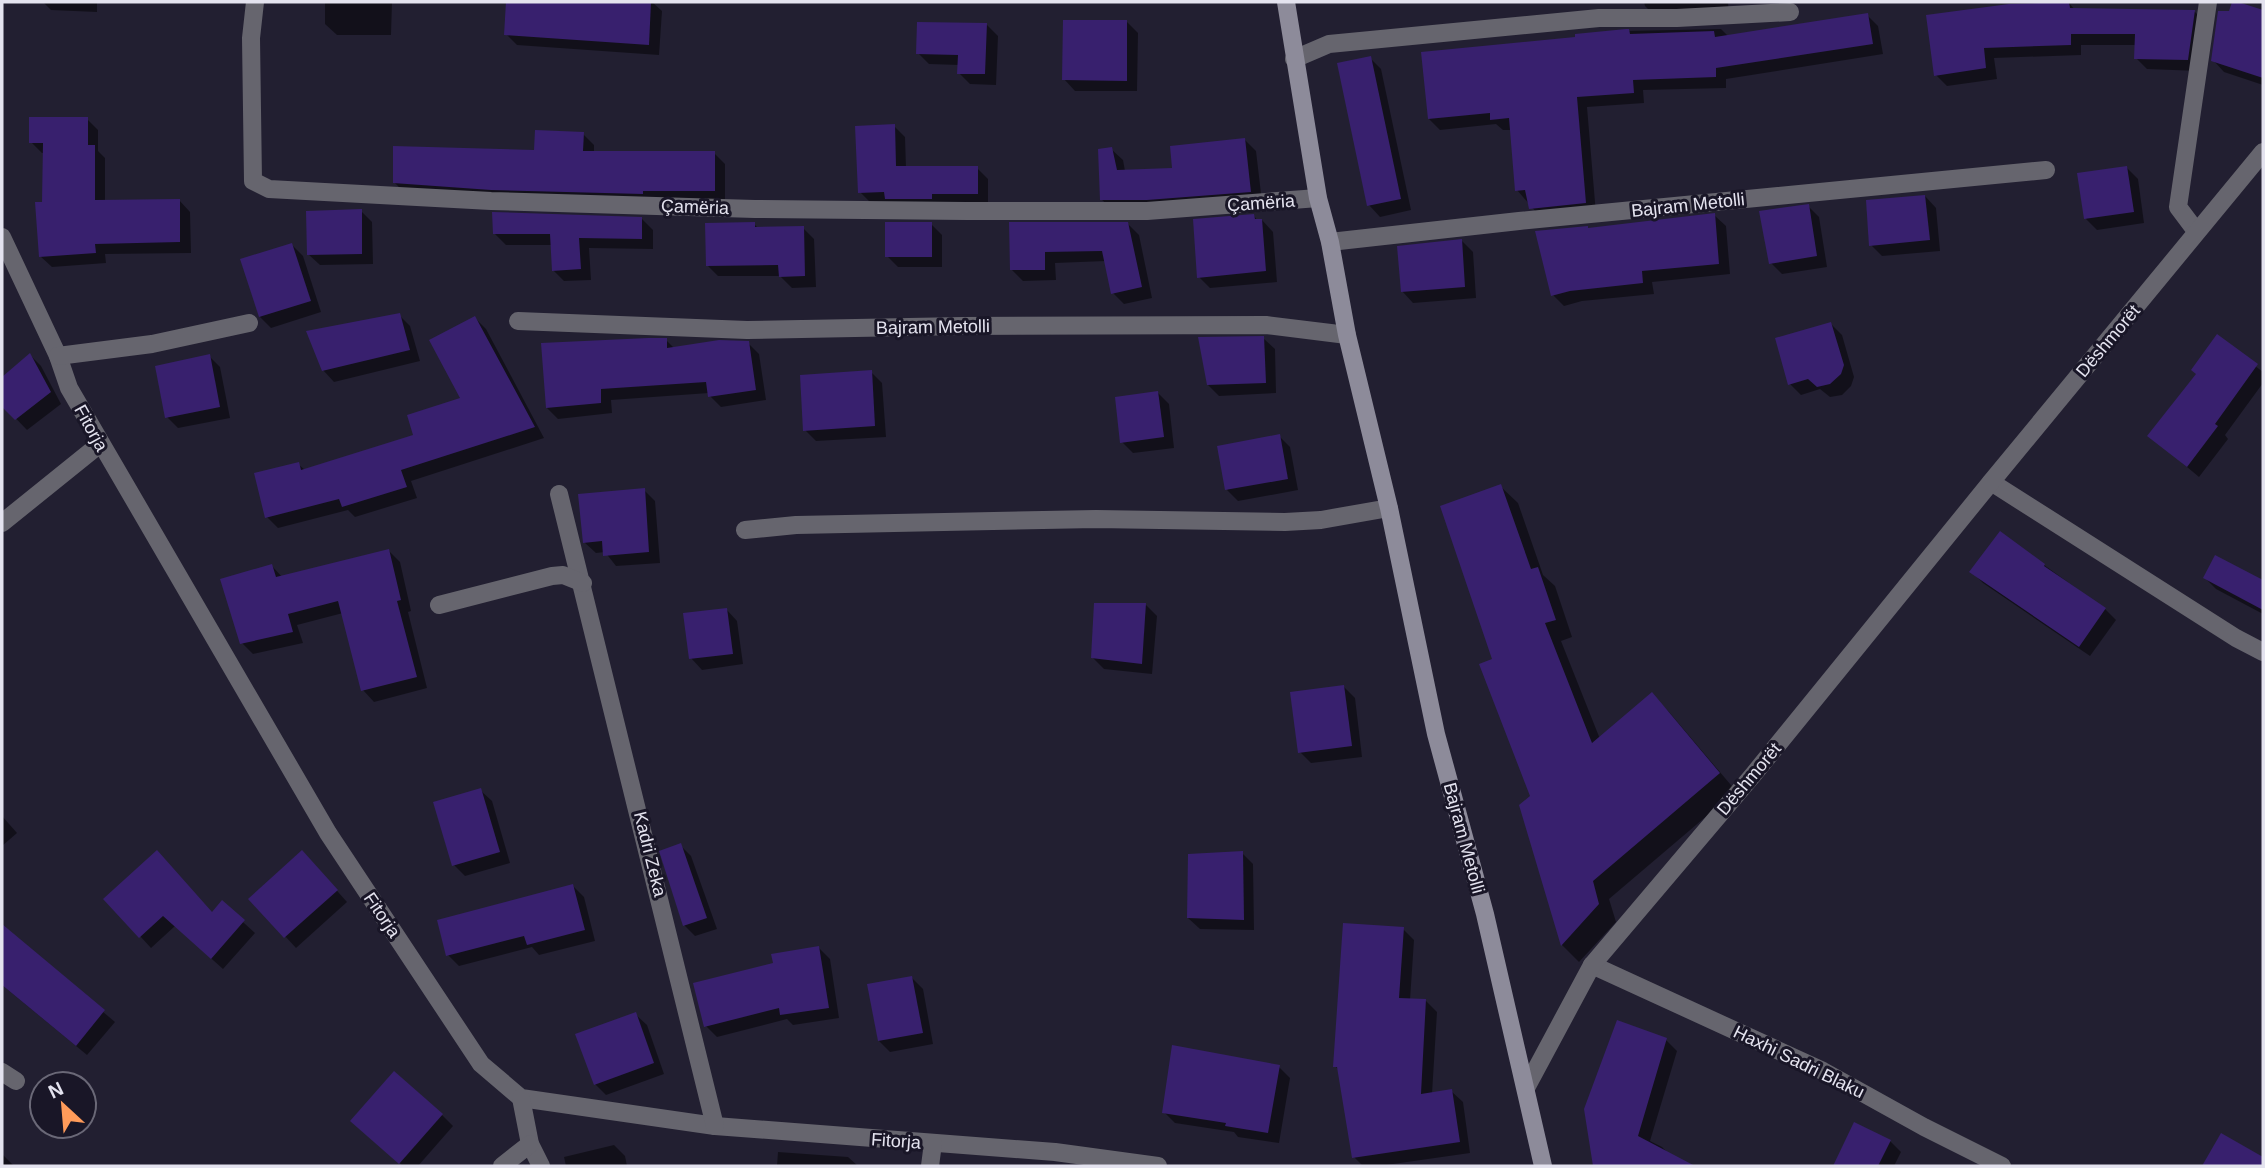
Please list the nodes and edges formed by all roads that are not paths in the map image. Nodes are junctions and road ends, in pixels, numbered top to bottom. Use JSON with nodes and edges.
{"nodes":[{"id":1,"x":255,"y":2,"type":"edge"},
{"id":2,"x":1286,"y":2,"type":"edge"},
{"id":3,"x":2208,"y":2,"type":"edge"},
{"id":4,"x":1790,"y":12,"type":"dead end"},
{"id":5,"x":1294,"y":59,"type":"junction"},
{"id":6,"x":2263,"y":152,"type":"edge"},
{"id":7,"x":2046,"y":170,"type":"dead end"},
{"id":8,"x":1318,"y":198,"type":"junction"},
{"id":9,"x":2196,"y":231,"type":"junction"},
{"id":10,"x":2,"y":237,"type":"edge"},
{"id":11,"x":1330,"y":242,"type":"junction"},
{"id":12,"x":518,"y":321,"type":"dead end"},
{"id":13,"x":249,"y":323,"type":"dead end"},
{"id":14,"x":1347,"y":335,"type":"junction"},
{"id":15,"x":58,"y":356,"type":"junction"},
{"id":16,"x":100,"y":444,"type":"junction"},
{"id":17,"x":1991,"y":482,"type":"junction"},
{"id":18,"x":559,"y":494,"type":"dead end"},
{"id":19,"x":1389,"y":508,"type":"junction"},
{"id":20,"x":2,"y":523,"type":"edge"},
{"id":21,"x":745,"y":530,"type":"dead end"},
{"id":22,"x":583,"y":583,"type":"junction"},
{"id":23,"x":439,"y":605,"type":"dead end"},
{"id":24,"x":2263,"y":652,"type":"edge"},
{"id":25,"x":1592,"y":965,"type":"junction"},
{"id":26,"x":1526,"y":1088,"type":"junction"},
{"id":27,"x":521,"y":1098,"type":"junction"},
{"id":28,"x":715,"y":1126,"type":"junction"},
{"id":29,"x":933,"y":1143,"type":"junction"},
{"id":30,"x":530,"y":1144,"type":"junction"},
{"id":31,"x":502,"y":1166,"type":"edge"},
{"id":32,"x":541,"y":1166,"type":"edge"},
{"id":33,"x":930,"y":1166,"type":"edge"},
{"id":34,"x":1158,"y":1166,"type":"edge"},
{"id":35,"x":1544,"y":1166,"type":"edge"},
{"id":36,"x":2002,"y":1166,"type":"edge"}],
"edges":[{"from":1,"to":8,"type":"street","name":"Çamëria"},
{"from":2,"to":5,"type":"main road","name":"Bajram Metolli"},
{"from":3,"to":9,"type":"street"},
{"from":4,"to":5,"type":"street"},
{"from":5,"to":8,"type":"main road","name":"Bajram Metolli"},
{"from":6,"to":9,"type":"street","name":"Dëshmorët"},
{"from":7,"to":11,"type":"street","name":"Bajram Metolli"},
{"from":8,"to":11,"type":"main road","name":"Bajram Metolli"},
{"from":9,"to":17,"type":"street","name":"Dëshmorët"},
{"from":10,"to":15,"type":"street","name":"Fitorja"},
{"from":11,"to":14,"type":"main road","name":"Bajram Metolli"},
{"from":12,"to":14,"type":"street","name":"Bajram Metolli"},
{"from":13,"to":15,"type":"street"},
{"from":14,"to":19,"type":"main road","name":"Bajram Metolli"},
{"from":15,"to":16,"type":"street","name":"Fitorja"},
{"from":16,"to":20,"type":"street"},
{"from":16,"to":27,"type":"street","name":"Fitorja"},
{"from":17,"to":24,"type":"street"},
{"from":17,"to":25,"type":"street","name":"Dëshmorët"},
{"from":18,"to":22,"type":"street","name":"Kadri Zeka"},
{"from":19,"to":21,"type":"street"},
{"from":19,"to":26,"type":"main road","name":"Bajram Metolli"},
{"from":22,"to":23,"type":"street"},
{"from":22,"to":28,"type":"street","name":"Kadri Zeka"},
{"from":25,"to":26,"type":"street","name":"Dëshmorët"},
{"from":25,"to":36,"type":"street","name":"Haxhi Sadri Blaku"},
{"from":26,"to":35,"type":"main road","name":"Bajram Metolli"},
{"from":27,"to":28,"type":"street","name":"Fitorja"},
{"from":27,"to":30,"type":"street"},
{"from":28,"to":29,"type":"street","name":"Fitorja"},
{"from":29,"to":33,"type":"street","name":"Fitorja"},
{"from":29,"to":34,"type":"street","name":"Fitorja"},
{"from":30,"to":31,"type":"street"},
{"from":30,"to":32,"type":"street"}]}
